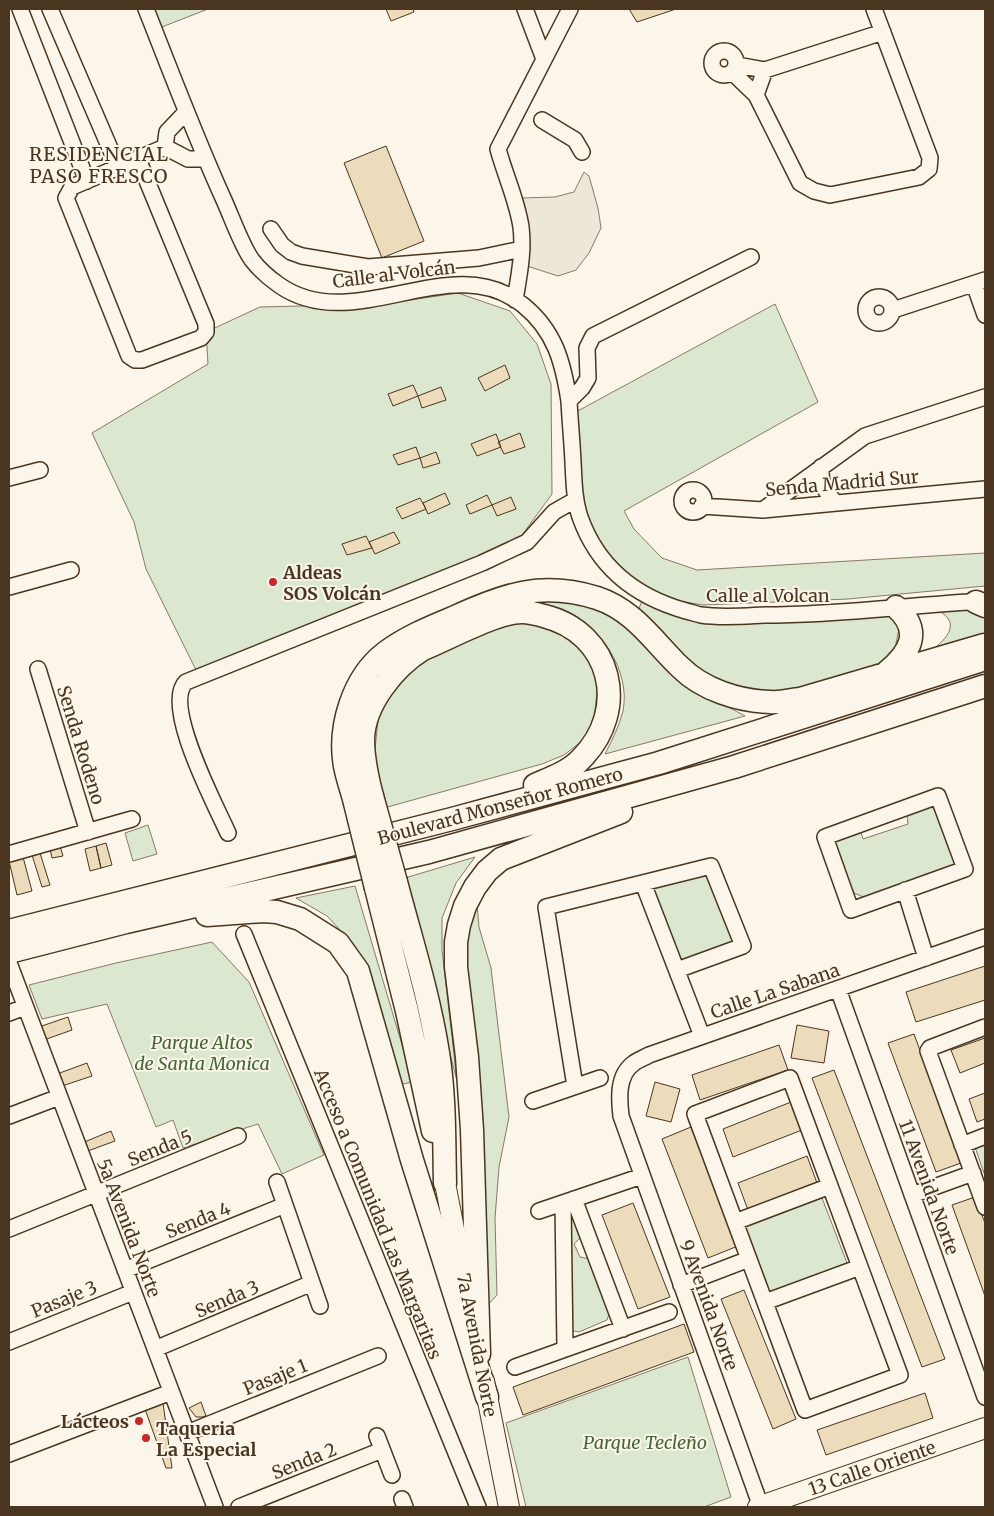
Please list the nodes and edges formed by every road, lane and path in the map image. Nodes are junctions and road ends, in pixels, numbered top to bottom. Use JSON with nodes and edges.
{"nodes":[{"id":1,"x":20,"y":9,"type":"edge"},
{"id":2,"x":50,"y":9,"type":"edge"},
{"id":3,"x":146,"y":9,"type":"edge"},
{"id":4,"x":525,"y":9,"type":"edge"},
{"id":5,"x":570,"y":9,"type":"edge"},
{"id":6,"x":874,"y":9,"type":"edge"},
{"id":7,"x":883,"y":32,"type":"junction"},
{"id":8,"x":544,"y":59,"type":"junction"},
{"id":9,"x":765,"y":70,"type":"junction"},
{"id":10,"x":756,"y":95,"type":"junction"},
{"id":11,"x":186,"y":112,"type":"junction"},
{"id":12,"x":542,"y":120,"type":"dead end"},
{"id":13,"x":165,"y":147,"type":"junction"},
{"id":14,"x":582,"y":152,"type":"dead end"},
{"id":15,"x":138,"y":159,"type":"junction"},
{"id":16,"x":206,"y":159,"type":"junction"},
{"id":17,"x":118,"y":168,"type":"junction"},
{"id":18,"x":86,"y":181,"type":"junction"},
{"id":19,"x":271,"y":229,"type":"dead end"},
{"id":20,"x":522,"y":249,"type":"junction"},
{"id":21,"x":751,"y":257,"type":"dead end"},
{"id":22,"x":980,"y":282,"type":"edge"},
{"id":23,"x":515,"y":300,"type":"junction"},
{"id":24,"x":893,"y":310,"type":"dead end"},
{"id":25,"x":985,"y":315,"type":"edge"},
{"id":26,"x":985,"y":397,"type":"edge"},
{"id":27,"x":569,"y":401,"type":"junction"},
{"id":28,"x":821,"y":467,"type":"junction"},
{"id":29,"x":40,"y":470,"type":"dead end"},
{"id":30,"x":9,"y":478,"type":"edge"},
{"id":31,"x":985,"y":489,"type":"edge"},
{"id":32,"x":575,"y":500,"type":"junction"},
{"id":33,"x":836,"y":503,"type":"junction"},
{"id":34,"x":702,"y":506,"type":"dead end"},
{"id":35,"x":763,"y":510,"type":"junction"},
{"id":36,"x":71,"y":570,"type":"dead end"},
{"id":37,"x":9,"y":587,"type":"edge"},
{"id":38,"x":982,"y":603,"type":"edge"},
{"id":39,"x":896,"y":607,"type":"junction"},
{"id":40,"x":985,"y":644,"type":"edge"},
{"id":41,"x":985,"y":659,"type":"edge"},
{"id":42,"x":38,"y":669,"type":"dead end"},
{"id":43,"x":886,"y":672,"type":"junction"},
{"id":44,"x":985,"y":686,"type":"edge"},
{"id":45,"x":734,"y":767,"type":"junction"},
{"id":46,"x":363,"y":797,"type":"junction"},
{"id":47,"x":132,"y":819,"type":"dead end"},
{"id":48,"x":452,"y":819,"type":"junction"},
{"id":49,"x":88,"y":832,"type":"junction"},
{"id":50,"x":228,"y":833,"type":"dead end"},
{"id":51,"x":9,"y":854,"type":"edge"},
{"id":52,"x":643,"y":883,"type":"junction"},
{"id":53,"x":905,"y":890,"type":"junction"},
{"id":54,"x":126,"y":922,"type":"junction"},
{"id":55,"x":9,"y":931,"type":"edge"},
{"id":56,"x":244,"y":934,"type":"dead end"},
{"id":57,"x":985,"y":937,"type":"edge"},
{"id":58,"x":926,"y":958,"type":"junction"},
{"id":59,"x":10,"y":962,"type":"edge"},
{"id":60,"x":677,"y":970,"type":"junction"},
{"id":61,"x":838,"y":989,"type":"junction"},
{"id":62,"x":24,"y":1007,"type":"junction"},
{"id":63,"x":9,"y":1013,"type":"edge"},
{"id":64,"x":985,"y":1027,"type":"edge"},
{"id":65,"x":702,"y":1036,"type":"junction"},
{"id":66,"x":600,"y":1078,"type":"dead end"},
{"id":67,"x":575,"y":1086,"type":"junction"},
{"id":68,"x":59,"y":1097,"type":"junction"},
{"id":69,"x":533,"y":1101,"type":"dead end"},
{"id":70,"x":9,"y":1116,"type":"edge"},
{"id":71,"x":621,"y":1116,"type":"joint"},
{"id":72,"x":238,"y":1136,"type":"dead end"},
{"id":73,"x":985,"y":1136,"type":"edge"},
{"id":74,"x":962,"y":1144,"type":"junction"},
{"id":75,"x":973,"y":1173,"type":"junction"},
{"id":76,"x":642,"y":1176,"type":"junction"},
{"id":77,"x":277,"y":1182,"type":"dead end"},
{"id":78,"x":445,"y":1183,"type":"joint"},
{"id":79,"x":830,"y":1186,"type":"junction"},
{"id":80,"x":96,"y":1194,"type":"junction"},
{"id":81,"x":912,"y":1195,"type":"junction"},
{"id":82,"x":569,"y":1201,"type":"junction"},
{"id":83,"x":285,"y":1205,"type":"junction"},
{"id":84,"x":985,"y":1207,"type":"edge"},
{"id":85,"x":540,"y":1211,"type":"dead end"},
{"id":86,"x":735,"y":1222,"type":"junction"},
{"id":87,"x":9,"y":1229,"type":"edge"},
{"id":88,"x":749,"y":1259,"type":"junction"},
{"id":89,"x":860,"y":1267,"type":"junction"},
{"id":90,"x":125,"y":1270,"type":"junction"},
{"id":91,"x":312,"y":1283,"type":"junction"},
{"id":92,"x":681,"y":1284,"type":"junction"},
{"id":93,"x":133,"y":1292,"type":"junction"},
{"id":94,"x":765,"y":1302,"type":"junction"},
{"id":95,"x":320,"y":1306,"type":"dead end"},
{"id":96,"x":669,"y":1312,"type":"dead end"},
{"id":97,"x":623,"y":1329,"type":"junction"},
{"id":98,"x":9,"y":1342,"type":"edge"},
{"id":99,"x":155,"y":1349,"type":"junction"},
{"id":100,"x":566,"y":1349,"type":"junction"},
{"id":101,"x":479,"y":1354,"type":"junction"},
{"id":102,"x":378,"y":1356,"type":"dead end"},
{"id":103,"x":515,"y":1367,"type":"dead end"},
{"id":104,"x":172,"y":1392,"type":"junction"},
{"id":105,"x":487,"y":1397,"type":"junction"},
{"id":106,"x":985,"y":1397,"type":"edge"},
{"id":107,"x":985,"y":1428,"type":"edge"},
{"id":108,"x":187,"y":1433,"type":"junction"},
{"id":109,"x":9,"y":1454,"type":"edge"},
{"id":110,"x":392,"y":1475,"type":"dead end"},
{"id":111,"x":215,"y":1507,"type":"edge"},
{"id":112,"x":239,"y":1507,"type":"edge"},
{"id":113,"x":478,"y":1507,"type":"edge"},
{"id":114,"x":509,"y":1507,"type":"edge"},
{"id":115,"x":760,"y":1507,"type":"edge"}],
"edges":[{"from":1,"to":18,"type":"street"},
{"from":2,"to":17,"type":"street"},
{"from":3,"to":11,"type":"street","name":"Calle al Volcán"},
{"from":4,"to":8,"type":"street"},
{"from":5,"to":8,"type":"street"},
{"from":6,"to":7,"type":"street"},
{"from":7,"to":9,"type":"street"},
{"from":7,"to":10,"type":"street"},
{"from":8,"to":20,"type":"street"},
{"from":9,"to":10,"type":"street"},
{"from":9,"to":10,"type":"street"},
{"from":11,"to":13,"type":"street"},
{"from":11,"to":16,"type":"street","name":"Calle al Volcán"},
{"from":12,"to":14,"type":"street"},
{"from":13,"to":15,"type":"street"},
{"from":13,"to":16,"type":"street"},
{"from":15,"to":17,"type":"street"},
{"from":15,"to":18,"type":"street"},
{"from":16,"to":23,"type":"street","name":"Calle al Volcán"},
{"from":17,"to":18,"type":"street"},
{"from":19,"to":20,"type":"street"},
{"from":20,"to":23,"type":"street"},
{"from":21,"to":27,"type":"street"},
{"from":22,"to":24,"type":"street"},
{"from":22,"to":25,"type":"street"},
{"from":23,"to":27,"type":"street","name":"Calle al Volcán"},
{"from":26,"to":28,"type":"street"},
{"from":27,"to":32,"type":"street","name":"Calle al Volcán"},
{"from":28,"to":33,"type":"street"},
{"from":28,"to":35,"type":"street"},
{"from":29,"to":30,"type":"street"},
{"from":31,"to":33,"type":"street","name":"Senda Madrid Sur"},
{"from":32,"to":39,"type":"street","name":"Calle al Volcan"},
{"from":32,"to":50,"type":"street"},
{"from":33,"to":35,"type":"street","name":"Senda Madrid Sur"},
{"from":34,"to":35,"type":"street","name":"Senda Madrid Sur"},
{"from":36,"to":37,"type":"street"},
{"from":38,"to":39,"type":"street","name":"Calle al Volcan"},
{"from":39,"to":43,"type":"highway"},
{"from":40,"to":43,"type":"highway"},
{"from":41,"to":48,"type":"highway","name":"Boulevard Monseñor Romero"},
{"from":42,"to":49,"type":"street","name":"Senda Rodeno"},
{"from":43,"to":46,"type":"highway"},
{"from":44,"to":45,"type":"highway","name":"Boulevard Monseñor Romero"},
{"from":45,"to":54,"type":"highway","name":"Boulevard Monseñor Romero"},
{"from":45,"to":101,"type":"highway"},
{"from":46,"to":48,"type":"highway"},
{"from":46,"to":78,"type":"highway","bridge":true},
{"from":47,"to":49,"type":"street"},
{"from":48,"to":55,"type":"highway","name":"Boulevard Monseñor Romero"},
{"from":49,"to":51,"type":"street"},
{"from":52,"to":60,"type":"street"},
{"from":52,"to":60,"type":"street"},
{"from":52,"to":67,"type":"street"},
{"from":53,"to":53,"type":"street"},
{"from":53,"to":58,"type":"street"},
{"from":54,"to":59,"type":"highway","name":"Boulevard Monseñor Romero"},
{"from":54,"to":105,"type":"highway"},
{"from":56,"to":113,"type":"street","name":"Acceso a Comunidad Las Margaritas"},
{"from":57,"to":58,"type":"street","name":"Calle La Sabana"},
{"from":58,"to":61,"type":"street","name":"Calle La Sabana"},
{"from":59,"to":62,"type":"street","name":"5a Avenida Norte"},
{"from":60,"to":65,"type":"street"},
{"from":61,"to":65,"type":"street","name":"Calle La Sabana"},
{"from":61,"to":81,"type":"street","name":"11 Avenida Norte"},
{"from":62,"to":63,"type":"street"},
{"from":62,"to":68,"type":"street","name":"5a Avenida Norte"},
{"from":64,"to":74,"type":"street"},
{"from":65,"to":71,"type":"street","name":"Calle La Sabana"},
{"from":66,"to":67,"type":"street"},
{"from":67,"to":69,"type":"street"},
{"from":68,"to":70,"type":"street"},
{"from":68,"to":80,"type":"street","name":"5a Avenida Norte"},
{"from":71,"to":76,"type":"street","name":"9 Avenida Norte"},
{"from":72,"to":80,"type":"street","name":"Senda 5"},
{"from":73,"to":74,"type":"street"},
{"from":74,"to":75,"type":"street"},
{"from":75,"to":81,"type":"street"},
{"from":75,"to":84,"type":"street"},
{"from":76,"to":82,"type":"street"},
{"from":76,"to":92,"type":"street","name":"9 Avenida Norte"},
{"from":77,"to":83,"type":"street"},
{"from":78,"to":101,"type":"main road","name":"7a Avenida Norte"},
{"from":79,"to":86,"type":"street"},
{"from":79,"to":86,"type":"street"},
{"from":79,"to":89,"type":"street"},
{"from":80,"to":87,"type":"street","name":"Senda 5"},
{"from":80,"to":90,"type":"street","name":"5a Avenida Norte"},
{"from":81,"to":106,"type":"street","name":"11 Avenida Norte"},
{"from":82,"to":85,"type":"street"},
{"from":82,"to":97,"type":"street"},
{"from":82,"to":100,"type":"street"},
{"from":83,"to":90,"type":"street","name":"Senda 4"},
{"from":83,"to":91,"type":"street"},
{"from":86,"to":88,"type":"street"},
{"from":88,"to":92,"type":"street"},
{"from":88,"to":94,"type":"street"},
{"from":89,"to":94,"type":"street"},
{"from":89,"to":94,"type":"street"},
{"from":90,"to":93,"type":"street","name":"5a Avenida Norte"},
{"from":91,"to":95,"type":"street"},
{"from":91,"to":99,"type":"street","name":"Senda 3"},
{"from":92,"to":115,"type":"street","name":"9 Avenida Norte"},
{"from":93,"to":98,"type":"street","name":"Pasaje 3"},
{"from":93,"to":99,"type":"street","name":"5a Avenida Norte"},
{"from":96,"to":97,"type":"street"},
{"from":97,"to":100,"type":"street"},
{"from":99,"to":104,"type":"street","name":"5a Avenida Norte"},
{"from":100,"to":103,"type":"street"},
{"from":101,"to":105,"type":"main road","name":"7a Avenida Norte"},
{"from":102,"to":108,"type":"street","name":"Pasaje 1"},
{"from":104,"to":108,"type":"street","name":"5a Avenida Norte"},
{"from":104,"to":109,"type":"street"},
{"from":105,"to":114,"type":"main road","name":"7a Avenida Norte"},
{"from":107,"to":115,"type":"main road","name":"13 Calle Oriente"},
{"from":108,"to":111,"type":"street","name":"5a Avenida Norte"},
{"from":110,"to":112,"type":"street","name":"Senda 2"}]}
